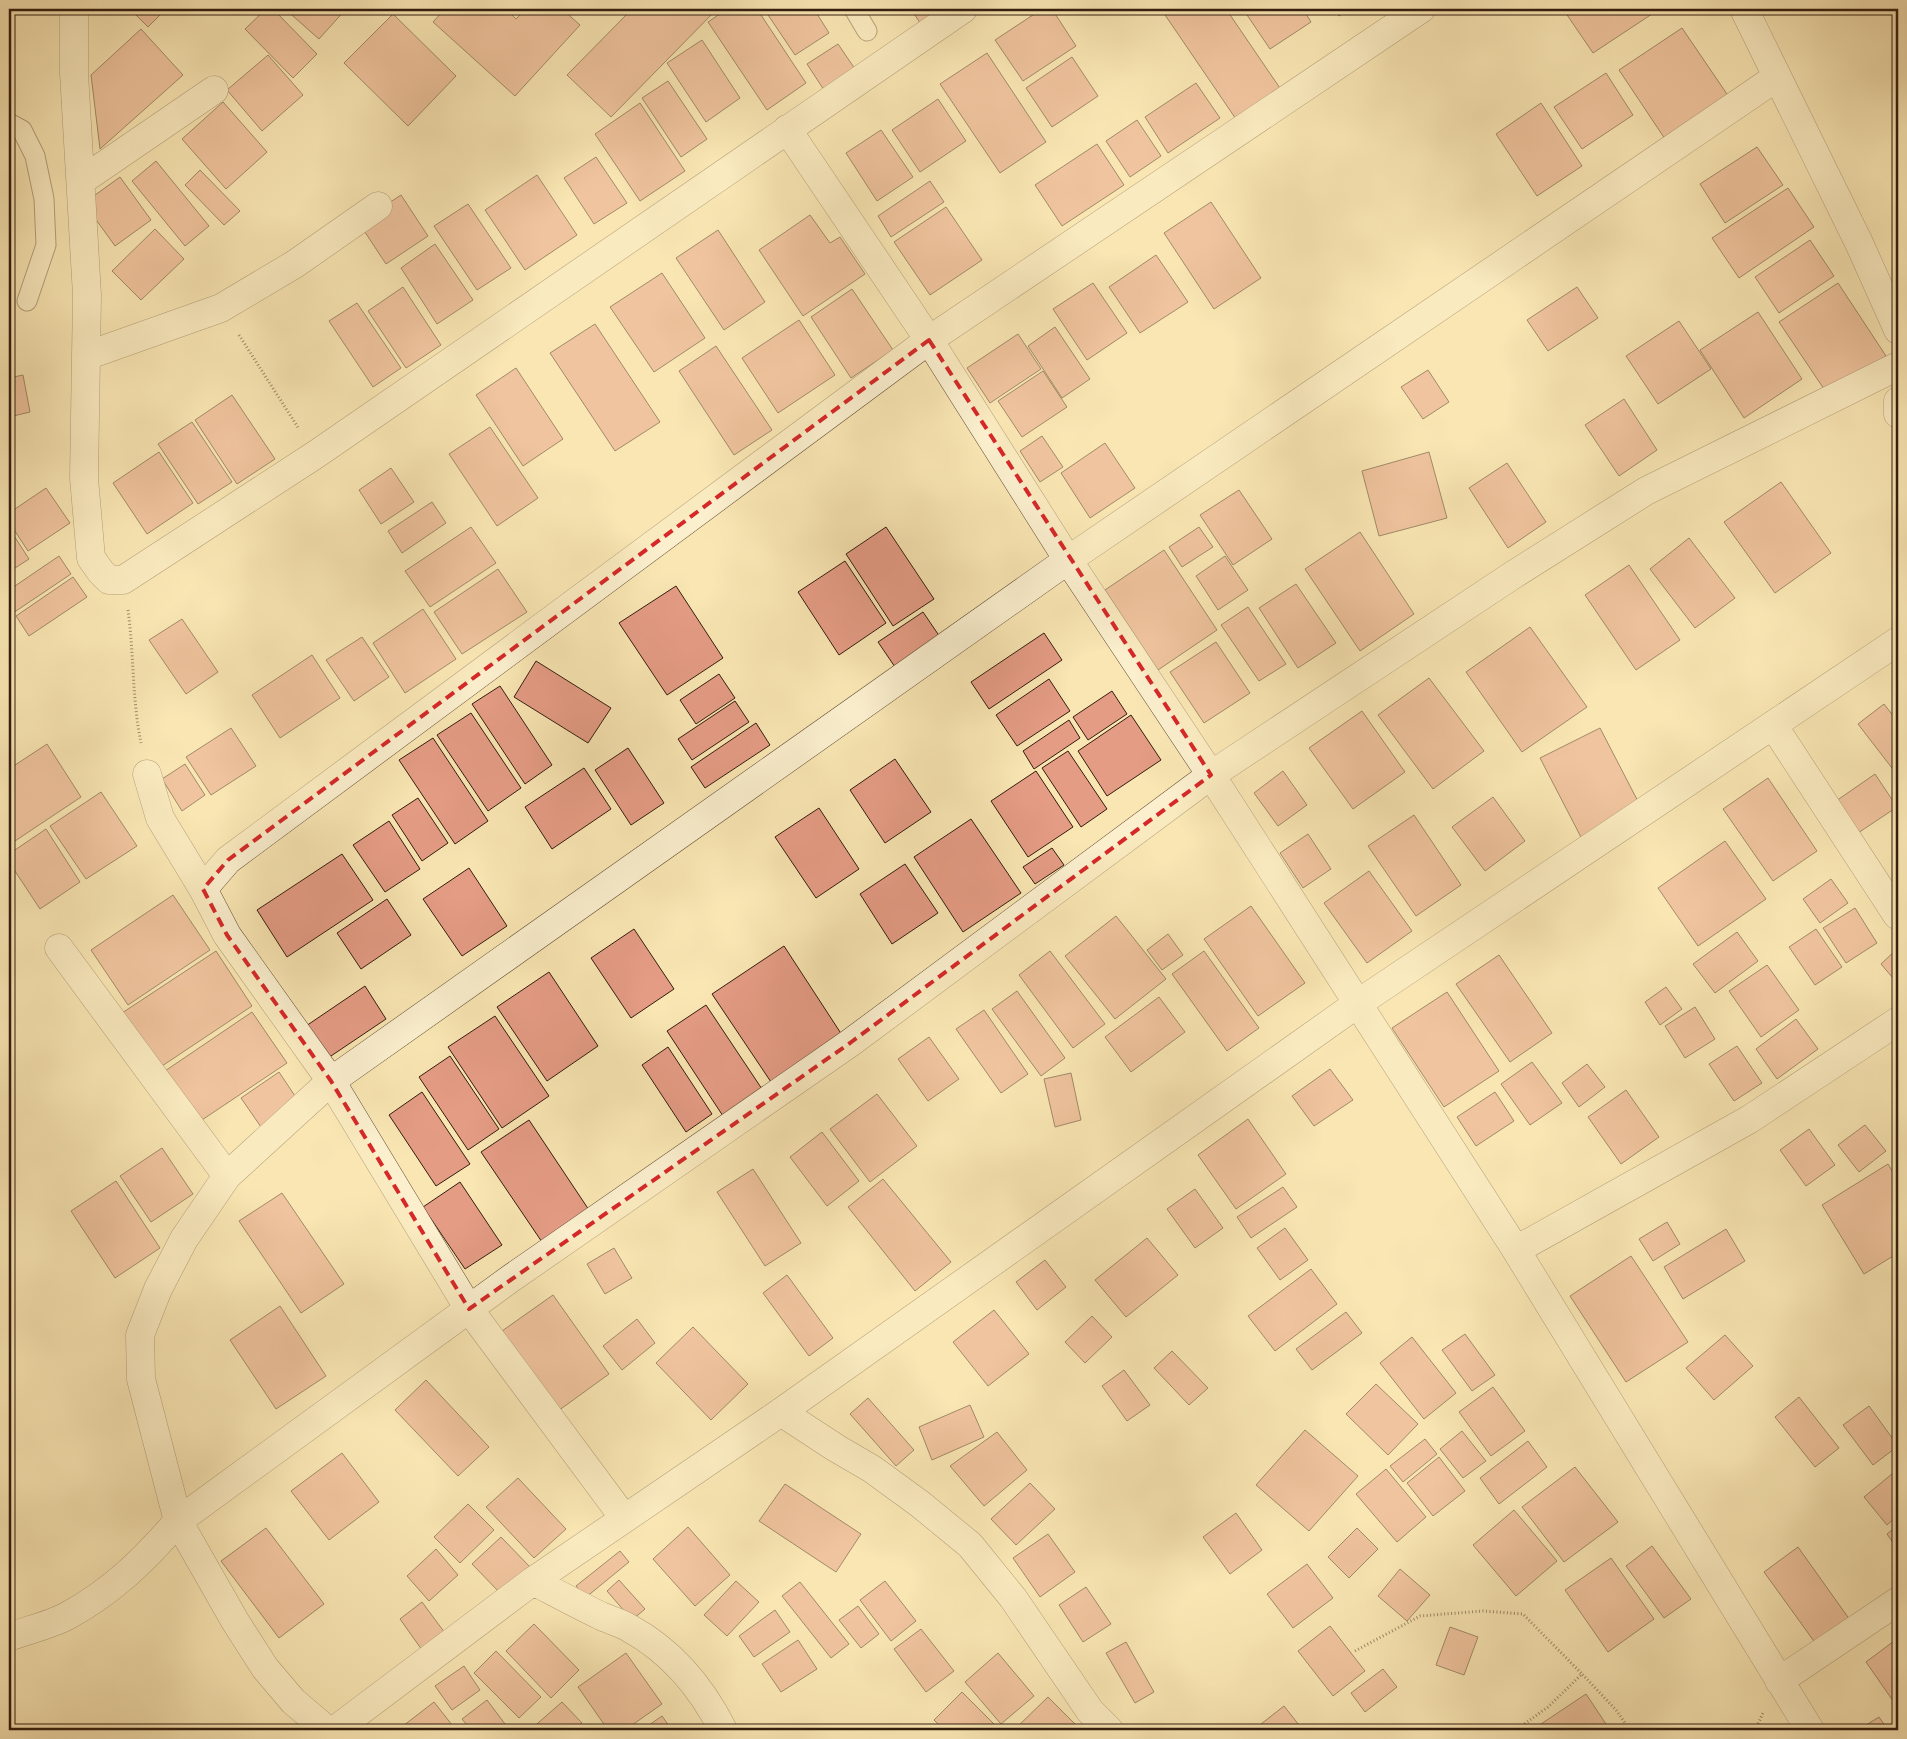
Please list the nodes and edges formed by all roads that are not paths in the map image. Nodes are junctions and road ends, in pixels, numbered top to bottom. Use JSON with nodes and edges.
{"nodes":[{"id":1,"x":74,"y":9,"type":"edge"},
{"id":2,"x":854,"y":9,"type":"edge"},
{"id":3,"x":962,"y":9,"type":"edge"},
{"id":4,"x":1421,"y":9,"type":"edge"},
{"id":5,"x":1744,"y":9,"type":"edge"},
{"id":6,"x":867,"y":31,"type":"dead end"},
{"id":7,"x":1777,"y":77,"type":"junction"},
{"id":8,"x":214,"y":90,"type":"dead end"},
{"id":9,"x":9,"y":123,"type":"edge"},
{"id":10,"x":787,"y":129,"type":"junction"},
{"id":11,"x":81,"y":181,"type":"junction"},
{"id":12,"x":378,"y":206,"type":"dead end"},
{"id":13,"x":27,"y":301,"type":"dead end"},
{"id":14,"x":1898,"y":330,"type":"edge"},
{"id":15,"x":929,"y":340,"type":"junction"},
{"id":16,"x":86,"y":356,"type":"junction"},
{"id":17,"x":1898,"y":366,"type":"edge"},
{"id":18,"x":1898,"y":401,"type":"edge"},
{"id":19,"x":1898,"y":414,"type":"edge"},
{"id":20,"x":1068,"y":560,"type":"junction"},
{"id":21,"x":1898,"y":641,"type":"edge"},
{"id":22,"x":1773,"y":725,"type":"junction"},
{"id":23,"x":147,"y":774,"type":"road end"},
{"id":24,"x":1211,"y":775,"type":"junction"},
{"id":25,"x":203,"y":889,"type":"junction"},
{"id":26,"x":1897,"y":915,"type":"dead end"},
{"id":27,"x":59,"y":948,"type":"dead end"},
{"id":28,"x":1357,"y":1004,"type":"junction"},
{"id":29,"x":1898,"y":1021,"type":"edge"},
{"id":30,"x":331,"y":1081,"type":"junction"},
{"id":31,"x":226,"y":1176,"type":"junction"},
{"id":32,"x":1516,"y":1250,"type":"junction"},
{"id":33,"x":469,"y":1309,"type":"junction"},
{"id":34,"x":781,"y":1412,"type":"junction"},
{"id":35,"x":624,"y":1518,"type":"junction"},
{"id":36,"x":178,"y":1521,"type":"junction"},
{"id":37,"x":533,"y":1581,"type":"junction"},
{"id":38,"x":1898,"y":1601,"type":"edge"},
{"id":39,"x":9,"y":1637,"type":"edge"},
{"id":40,"x":1779,"y":1682,"type":"junction"},
{"id":41,"x":327,"y":1730,"type":"edge"},
{"id":42,"x":335,"y":1730,"type":"edge"},
{"id":43,"x":723,"y":1730,"type":"edge"},
{"id":44,"x":1109,"y":1730,"type":"edge"},
{"id":45,"x":1810,"y":1730,"type":"edge"}],
"edges":[{"from":1,"to":11,"type":"street"},
{"from":2,"to":6,"type":"lane"},
{"from":3,"to":10,"type":"street"},
{"from":4,"to":15,"type":"street"},
{"from":5,"to":7,"type":"street"},
{"from":7,"to":14,"type":"street"},
{"from":7,"to":20,"type":"street"},
{"from":8,"to":11,"type":"street"},
{"from":9,"to":13,"type":"lane"},
{"from":10,"to":15,"type":"street"},
{"from":10,"to":16,"type":"street"},
{"from":11,"to":16,"type":"street"},
{"from":12,"to":16,"type":"street"},
{"from":15,"to":20,"type":"street"},
{"from":15,"to":25,"type":"street"},
{"from":17,"to":24,"type":"street"},
{"from":18,"to":19,"type":"street"},
{"from":20,"to":24,"type":"street"},
{"from":20,"to":30,"type":"street"},
{"from":21,"to":22,"type":"street"},
{"from":22,"to":26,"type":"street"},
{"from":22,"to":28,"type":"street"},
{"from":23,"to":25,"type":"street"},
{"from":24,"to":28,"type":"street"},
{"from":24,"to":33,"type":"street"},
{"from":25,"to":30,"type":"street"},
{"from":27,"to":31,"type":"street"},
{"from":28,"to":32,"type":"street"},
{"from":28,"to":34,"type":"street"},
{"from":29,"to":32,"type":"street"},
{"from":30,"to":31,"type":"street"},
{"from":30,"to":33,"type":"street"},
{"from":31,"to":36,"type":"street"},
{"from":32,"to":40,"type":"street"},
{"from":33,"to":35,"type":"street"},
{"from":33,"to":36,"type":"street"},
{"from":34,"to":35,"type":"street"},
{"from":34,"to":44,"type":"street"},
{"from":35,"to":37,"type":"street"},
{"from":36,"to":39,"type":"street"},
{"from":36,"to":41,"type":"street"},
{"from":37,"to":42,"type":"street"},
{"from":37,"to":43,"type":"street"},
{"from":38,"to":40,"type":"street"},
{"from":40,"to":45,"type":"street"}]}
